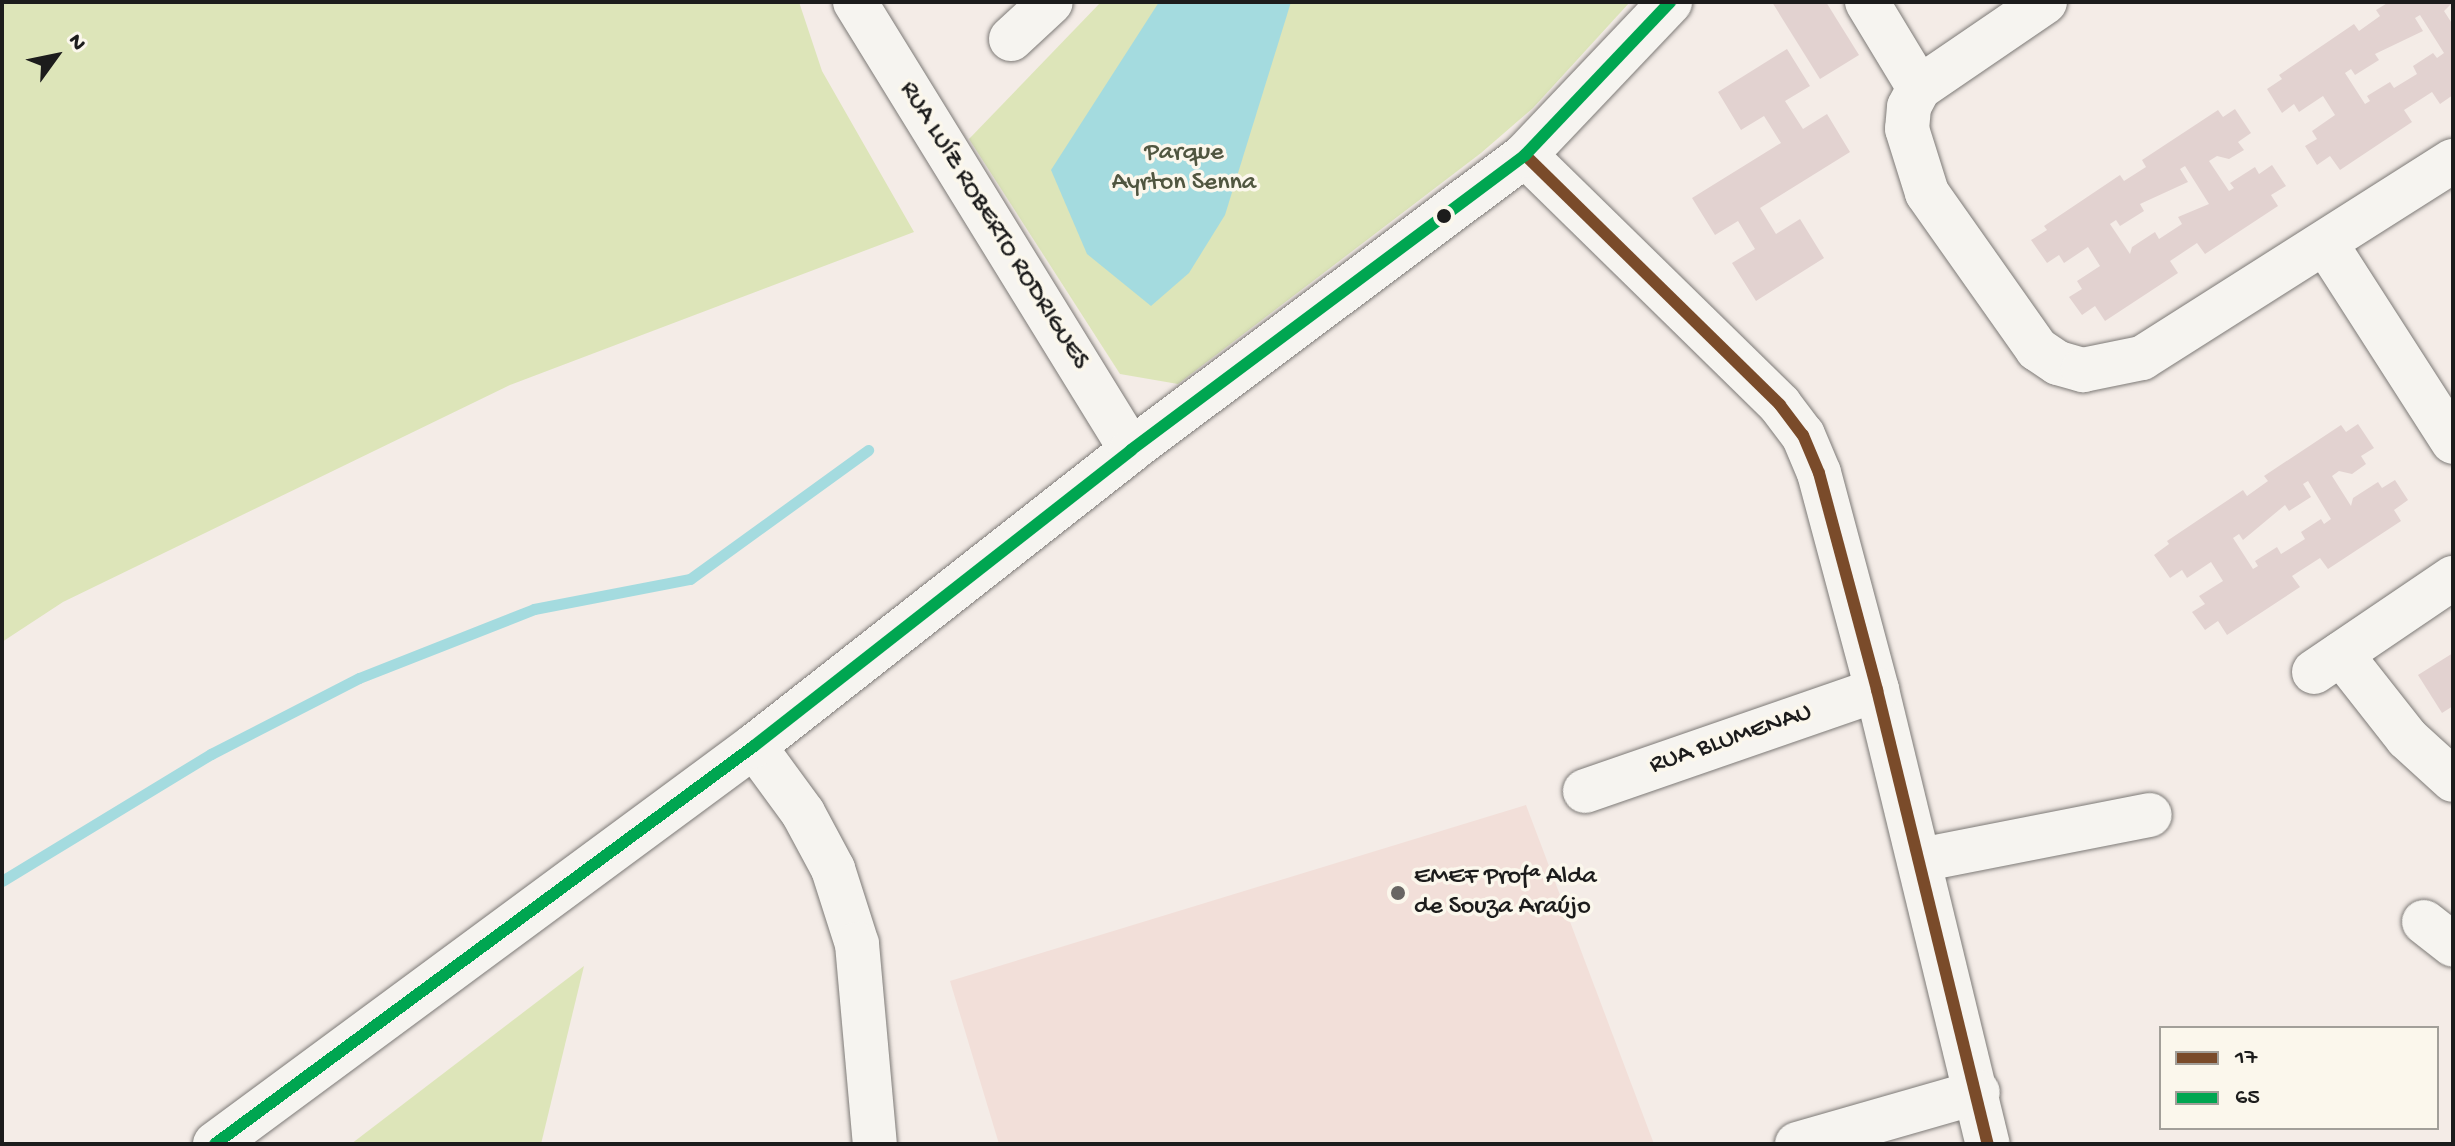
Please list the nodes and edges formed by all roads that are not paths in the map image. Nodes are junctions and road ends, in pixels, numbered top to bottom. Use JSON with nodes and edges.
{"nodes":[{"id":1,"x":855,"y":2,"type":"edge"},
{"id":2,"x":1051,"y":2,"type":"edge"},
{"id":3,"x":1670,"y":2,"type":"edge"},
{"id":4,"x":1867,"y":2,"type":"edge"},
{"id":5,"x":2045,"y":2,"type":"edge"},
{"id":6,"x":1011,"y":39,"type":"dead end"},
{"id":7,"x":1919,"y":88,"type":"junction"},
{"id":8,"x":1525,"y":155,"type":"junction"},
{"id":9,"x":2453,"y":161,"type":"edge"},
{"id":10,"x":2326,"y":244,"type":"junction"},
{"id":11,"x":2453,"y":442,"type":"edge"},
{"id":12,"x":1131,"y":450,"type":"junction"},
{"id":13,"x":2453,"y":578,"type":"edge"},
{"id":14,"x":1877,"y":690,"type":"junction"},
{"id":15,"x":754,"y":746,"type":"junction"},
{"id":16,"x":2453,"y":780,"type":"edge"},
{"id":17,"x":1585,"y":791,"type":"dead end"},
{"id":18,"x":2150,"y":815,"type":"dead end"},
{"id":19,"x":1920,"y":860,"type":"junction"},
{"id":20,"x":1978,"y":1092,"type":"junction"},
{"id":21,"x":215,"y":1144,"type":"edge"},
{"id":22,"x":875,"y":1144,"type":"edge"},
{"id":23,"x":1797,"y":1144,"type":"edge"},
{"id":24,"x":1988,"y":1144,"type":"edge"}],
"edges":[{"from":1,"to":12,"type":"street","name":"RUA LUÍZ ROBERTO RODRIGUES"},
{"from":2,"to":6,"type":"street"},
{"from":3,"to":8,"type":"street"},
{"from":4,"to":7,"type":"street"},
{"from":5,"to":7,"type":"street"},
{"from":7,"to":10,"type":"street"},
{"from":8,"to":12,"type":"street"},
{"from":8,"to":14,"type":"street"},
{"from":9,"to":10,"type":"street"},
{"from":10,"to":11,"type":"street"},
{"from":12,"to":15,"type":"street"},
{"from":13,"to":16,"type":"street"},
{"from":14,"to":17,"type":"street","name":"RUA BLUMENAU"},
{"from":14,"to":19,"type":"street"},
{"from":15,"to":21,"type":"street"},
{"from":15,"to":22,"type":"street"},
{"from":18,"to":19,"type":"street"},
{"from":19,"to":20,"type":"street"},
{"from":20,"to":23,"type":"street"},
{"from":20,"to":24,"type":"street"}]}
